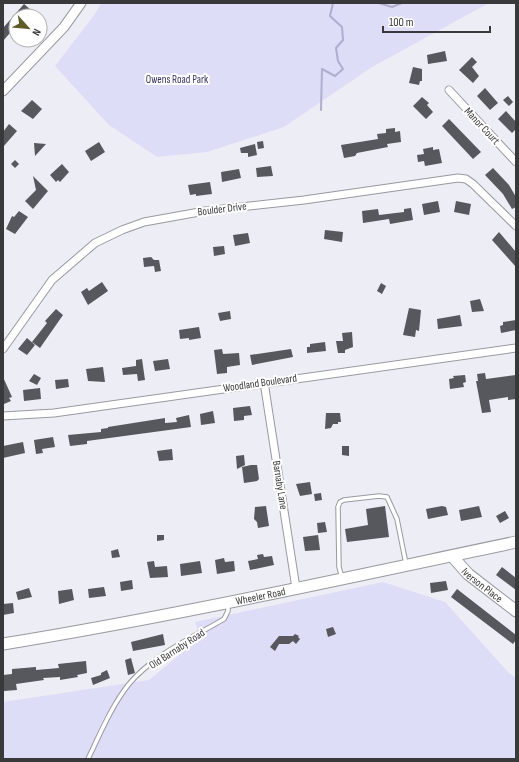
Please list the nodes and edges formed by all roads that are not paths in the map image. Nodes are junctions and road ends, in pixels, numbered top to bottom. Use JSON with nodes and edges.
{"nodes":[{"id":1,"x":81,"y":3,"type":"edge"},
{"id":2,"x":449,"y":90,"type":"dead end"},
{"id":3,"x":3,"y":91,"type":"edge"},
{"id":4,"x":516,"y":162,"type":"edge"},
{"id":5,"x":516,"y":226,"type":"edge"},
{"id":6,"x":516,"y":348,"type":"edge"},
{"id":7,"x":3,"y":349,"type":"edge"},
{"id":8,"x":264,"y":382,"type":"junction"},
{"id":9,"x":3,"y":416,"type":"edge"},
{"id":10,"x":516,"y":542,"type":"edge"},
{"id":11,"x":452,"y":556,"type":"junction"},
{"id":12,"x":406,"y":565,"type":"junction"},
{"id":13,"x":342,"y":579,"type":"junction"},
{"id":14,"x":296,"y":588,"type":"junction"},
{"id":15,"x":228,"y":603,"type":"junction"},
{"id":16,"x":516,"y":611,"type":"edge"},
{"id":17,"x":3,"y":644,"type":"edge"},
{"id":18,"x":88,"y":759,"type":"edge"}],
"edges":[{"from":1,"to":3,"type":"street"},
{"from":2,"to":4,"type":"street","name":"Manor Court"},
{"from":5,"to":7,"type":"street","name":"Boulder Drive"},
{"from":6,"to":8,"type":"street","name":"Woodland Boulevard"},
{"from":8,"to":9,"type":"street","name":"Woodland Boulevard"},
{"from":8,"to":14,"type":"street","name":"Barnaby Lane"},
{"from":10,"to":11,"type":"main road","name":"Wheeler Road"},
{"from":11,"to":12,"type":"main road","name":"Wheeler Road"},
{"from":11,"to":16,"type":"main road","name":"Iverson Place"},
{"from":12,"to":13,"type":"main road","name":"Wheeler Road"},
{"from":12,"to":13,"type":"lane"},
{"from":13,"to":14,"type":"main road","name":"Wheeler Road"},
{"from":14,"to":15,"type":"main road","name":"Wheeler Road"},
{"from":15,"to":17,"type":"main road","name":"Wheeler Road"},
{"from":15,"to":18,"type":"lane","name":"Old Barnaby Road"}]}
